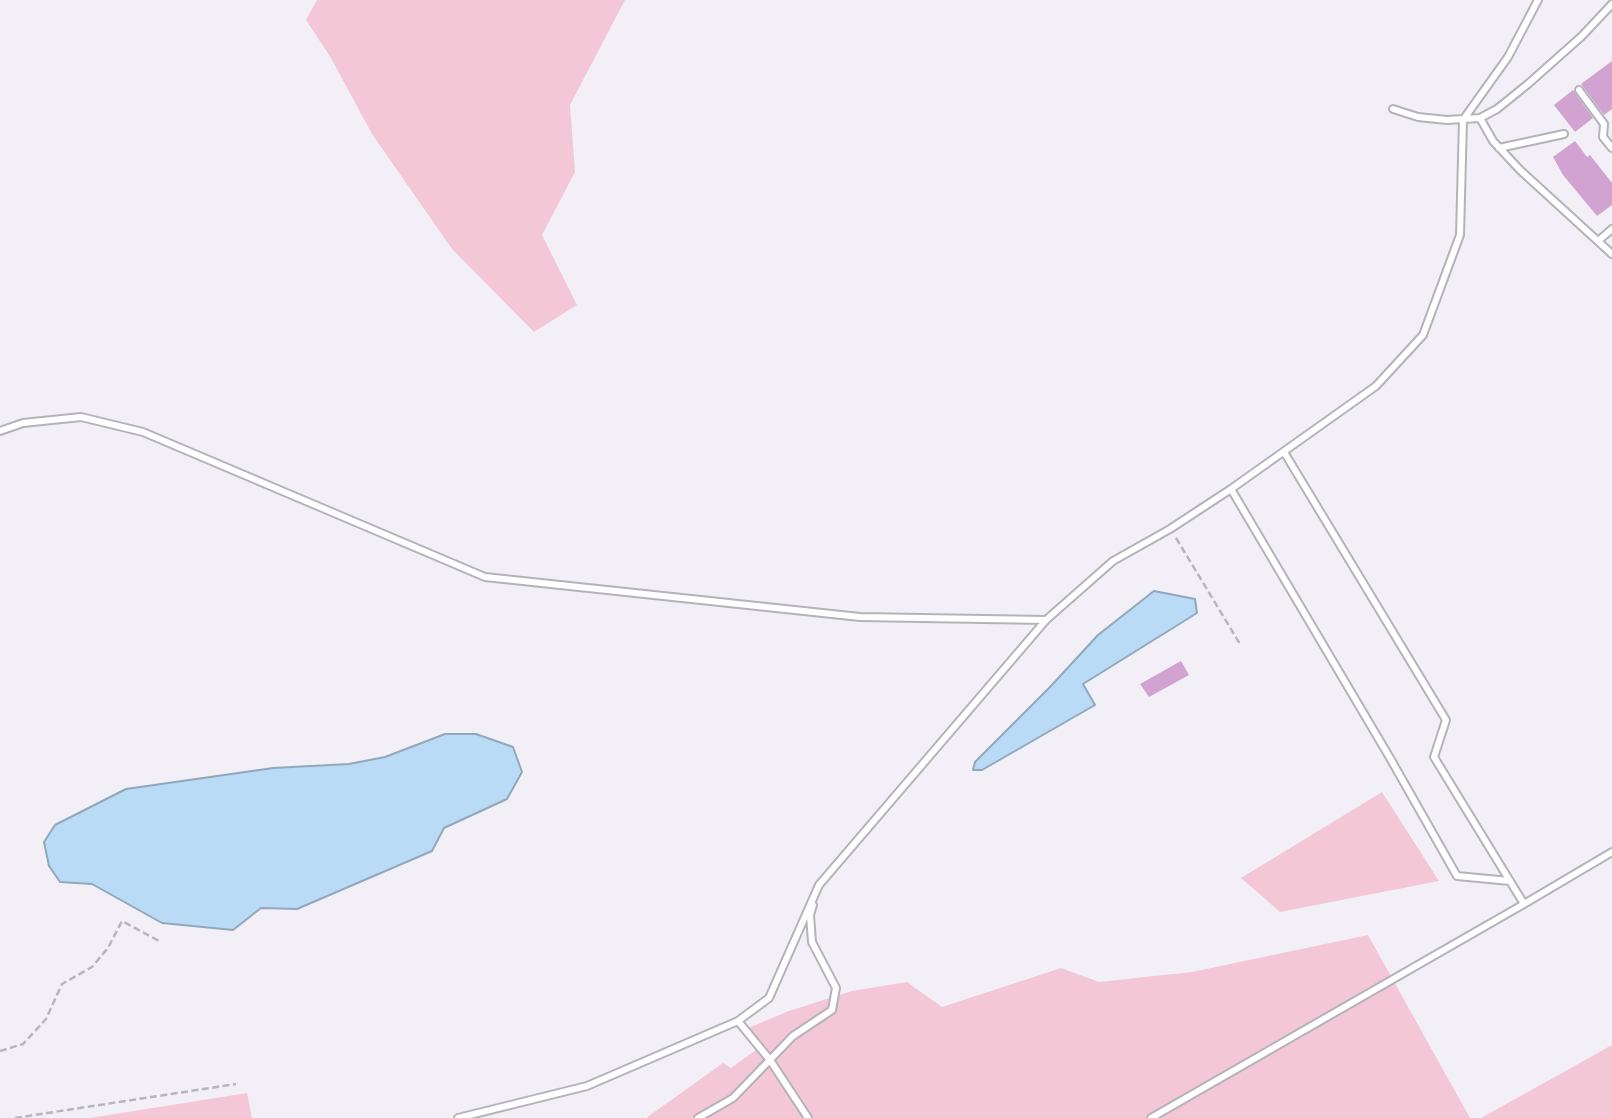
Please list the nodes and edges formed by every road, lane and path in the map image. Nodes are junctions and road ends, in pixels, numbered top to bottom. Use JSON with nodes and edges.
{"nodes":[{"id":1,"x":1538,"y":0,"type":"edge"},
{"id":2,"x":1612,"y":4,"type":"edge"},
{"id":3,"x":1579,"y":90,"type":"dead end"},
{"id":4,"x":1393,"y":109,"type":"dead end"},
{"id":5,"x":1480,"y":118,"type":"junction"},
{"id":6,"x":1463,"y":120,"type":"junction"},
{"id":7,"x":1564,"y":134,"type":"dead end"},
{"id":8,"x":1499,"y":148,"type":"junction"},
{"id":9,"x":1612,"y":148,"type":"edge"},
{"id":10,"x":1612,"y":229,"type":"edge"},
{"id":11,"x":1598,"y":240,"type":"junction"},
{"id":12,"x":1612,"y":254,"type":"edge"},
{"id":13,"x":0,"y":431,"type":"edge"},
{"id":14,"x":1284,"y":452,"type":"junction"},
{"id":15,"x":1231,"y":489,"type":"junction"},
{"id":16,"x":1170,"y":529,"type":"junction"},
{"id":17,"x":1046,"y":620,"type":"junction"},
{"id":18,"x":1240,"y":644,"type":"dead end"},
{"id":19,"x":1612,"y":852,"type":"edge"},
{"id":20,"x":1510,"y":881,"type":"junction"},
{"id":21,"x":818,"y":885,"type":"junction"},
{"id":22,"x":1524,"y":904,"type":"junction"},
{"id":23,"x":161,"y":942,"type":"dead end"},
{"id":24,"x":738,"y":1021,"type":"junction"},
{"id":25,"x":0,"y":1051,"type":"edge"},
{"id":26,"x":770,"y":1060,"type":"junction"},
{"id":27,"x":236,"y":1084,"type":"dead end"},
{"id":28,"x":494,"y":1109,"type":"junction"},
{"id":29,"x":33,"y":1117,"type":"edge"},
{"id":30,"x":15,"y":1118,"type":"edge"},
{"id":31,"x":458,"y":1118,"type":"edge"},
{"id":32,"x":496,"y":1118,"type":"edge"},
{"id":33,"x":698,"y":1118,"type":"edge"},
{"id":34,"x":808,"y":1118,"type":"edge"},
{"id":35,"x":1151,"y":1118,"type":"edge"}],
"edges":[{"from":1,"to":6,"type":"lane"},
{"from":2,"to":5,"type":"lane"},
{"from":3,"to":9,"type":"lane"},
{"from":4,"to":6,"type":"lane"},
{"from":5,"to":6,"type":"lane"},
{"from":5,"to":8,"type":"lane"},
{"from":6,"to":14,"type":"lane"},
{"from":7,"to":8,"type":"lane"},
{"from":8,"to":11,"type":"lane"},
{"from":10,"to":11,"type":"lane"},
{"from":11,"to":12,"type":"lane"},
{"from":13,"to":17,"type":"lane"},
{"from":14,"to":15,"type":"lane"},
{"from":14,"to":20,"type":"lane"},
{"from":15,"to":16,"type":"lane"},
{"from":15,"to":20,"type":"lane"},
{"from":16,"to":17,"type":"lane"},
{"from":16,"to":18,"type":"path"},
{"from":17,"to":21,"type":"lane"},
{"from":19,"to":22,"type":"lane"},
{"from":20,"to":22,"type":"lane"},
{"from":21,"to":24,"type":"lane"},
{"from":21,"to":26,"type":"lane"},
{"from":22,"to":35,"type":"lane"},
{"from":23,"to":25,"type":"path"},
{"from":24,"to":26,"type":"lane"},
{"from":24,"to":28,"type":"lane"},
{"from":26,"to":33,"type":"lane"},
{"from":26,"to":34,"type":"lane"},
{"from":27,"to":29,"type":"path"},
{"from":28,"to":31,"type":"lane"},
{"from":28,"to":32,"type":"lane"},
{"from":29,"to":30,"type":"path"}]}
